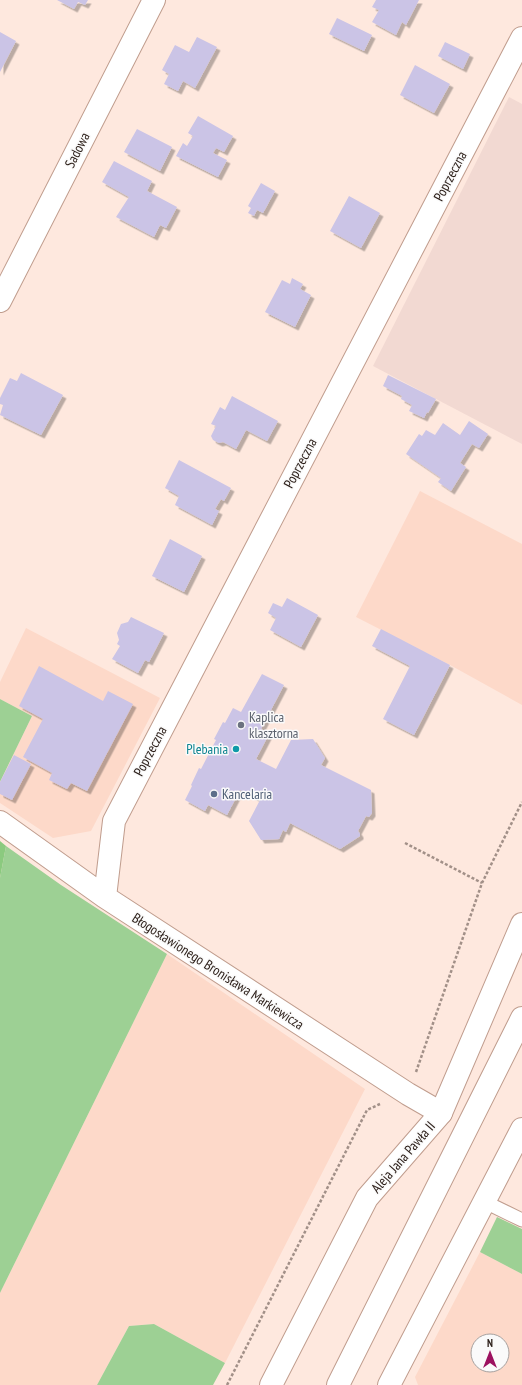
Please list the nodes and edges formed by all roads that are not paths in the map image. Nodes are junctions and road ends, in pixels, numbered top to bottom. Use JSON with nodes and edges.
{"nodes":[{"id":1,"x":154,"y":0,"type":"edge"},
{"id":2,"x":522,"y":38,"type":"edge"},
{"id":3,"x":0,"y":301,"type":"edge"},
{"id":4,"x":0,"y":822,"type":"edge"},
{"id":5,"x":105,"y":897,"type":"junction"},
{"id":6,"x":522,"y":924,"type":"edge"},
{"id":7,"x":522,"y":1018,"type":"edge"},
{"id":8,"x":441,"y":1114,"type":"junction"},
{"id":9,"x":522,"y":1129,"type":"edge"},
{"id":10,"x":485,"y":1202,"type":"junction"},
{"id":11,"x":522,"y":1220,"type":"edge"},
{"id":12,"x":271,"y":1385,"type":"edge"},
{"id":13,"x":338,"y":1385,"type":"edge"},
{"id":14,"x":389,"y":1385,"type":"edge"}],
"edges":[{"from":1,"to":3,"type":"street","name":"Sadowa"},
{"from":2,"to":5,"type":"street","name":"Poprzeczna"},
{"from":4,"to":5,"type":"street","name":"Błogosławionego Bronisława Markiewicza"},
{"from":5,"to":8,"type":"street","name":"Błogosławionego Bronisława Markiewicza"},
{"from":6,"to":8,"type":"street","name":"Aleja Jana Pawła II"},
{"from":7,"to":13,"type":"street"},
{"from":8,"to":12,"type":"street","name":"Aleja Jana Pawła II"},
{"from":9,"to":10,"type":"street"},
{"from":10,"to":11,"type":"lane"},
{"from":10,"to":14,"type":"street"}]}
